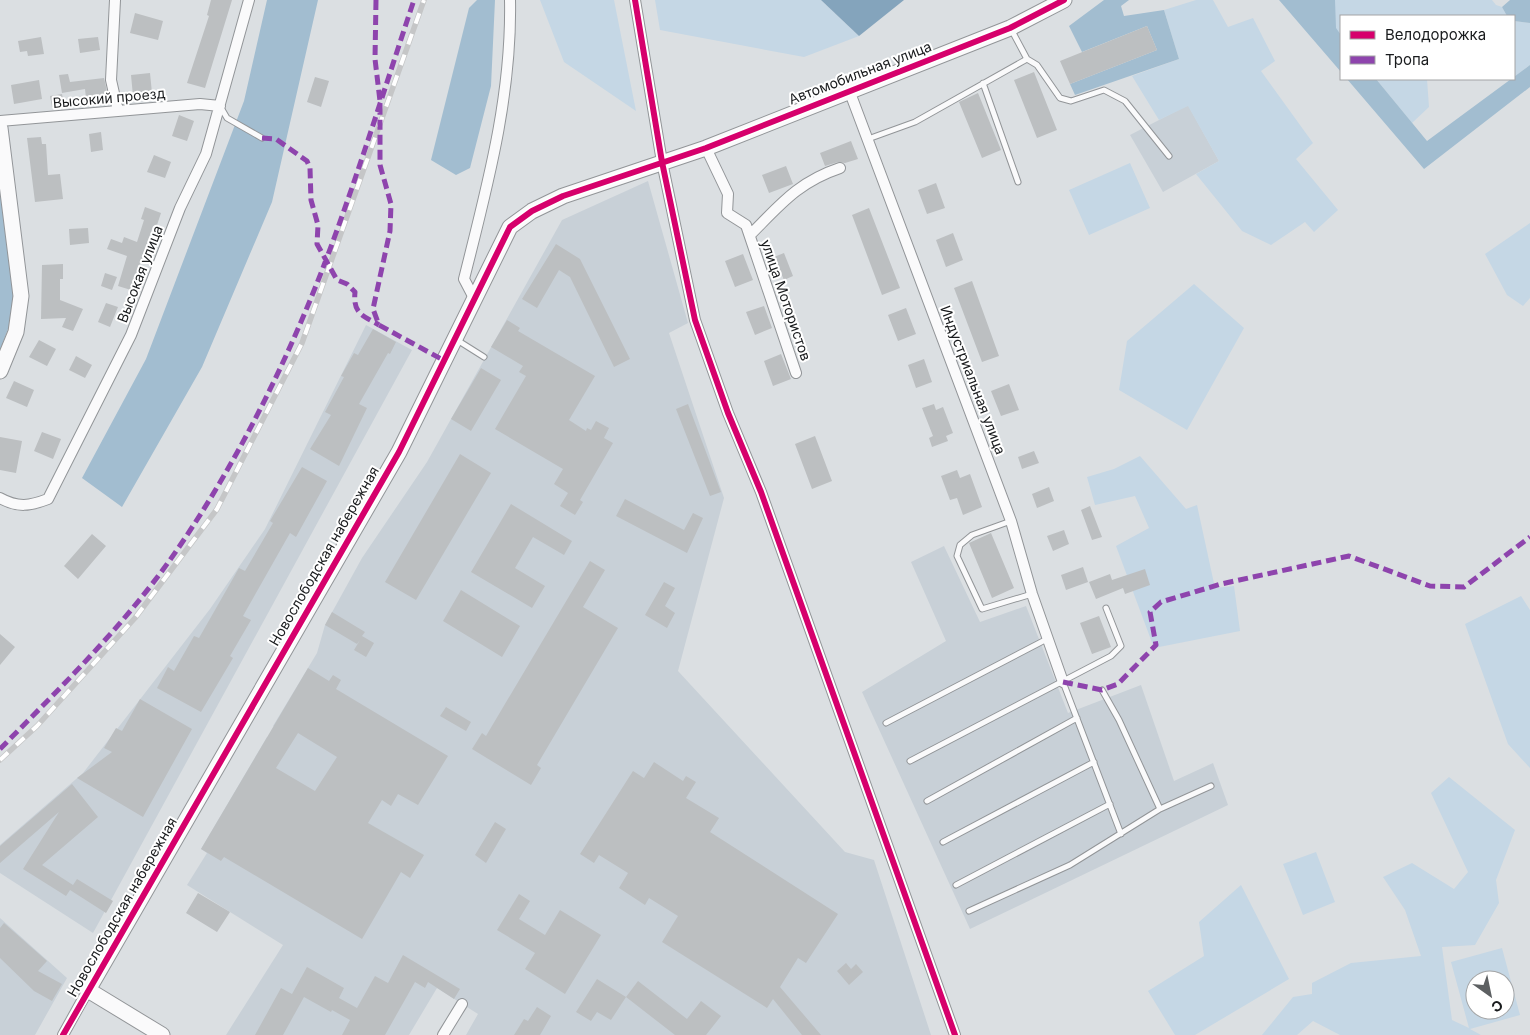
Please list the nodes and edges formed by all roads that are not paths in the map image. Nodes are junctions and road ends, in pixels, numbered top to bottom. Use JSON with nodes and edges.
{"nodes":[{"id":1,"x":115,"y":0,"type":"edge"},
{"id":2,"x":249,"y":0,"type":"edge"},
{"id":3,"x":510,"y":0,"type":"edge"},
{"id":4,"x":635,"y":0,"type":"edge"},
{"id":5,"x":1064,"y":0,"type":"edge"},
{"id":6,"x":1010,"y":28,"type":"junction"},
{"id":7,"x":1027,"y":58,"type":"junction"},
{"id":8,"x":984,"y":83,"type":"junction"},
{"id":9,"x":849,"y":90,"type":"junction"},
{"id":10,"x":220,"y":106,"type":"junction"},
{"id":11,"x":118,"y":111,"type":"junction"},
{"id":12,"x":0,"y":121,"type":"edge"},
{"id":13,"x":0,"y":128,"type":"edge"},
{"id":14,"x":262,"y":138,"type":"dead end"},
{"id":15,"x":868,"y":139,"type":"junction"},
{"id":16,"x":706,"y":148,"type":"junction"},
{"id":17,"x":1170,"y":156,"type":"dead end"},
{"id":18,"x":662,"y":162,"type":"junction"},
{"id":19,"x":840,"y":168,"type":"dead end"},
{"id":20,"x":1018,"y":182,"type":"dead end"},
{"id":21,"x":750,"y":235,"type":"junction"},
{"id":22,"x":475,"y":300,"type":"junction"},
{"id":23,"x":456,"y":340,"type":"junction"},
{"id":24,"x":484,"y":357,"type":"dead end"},
{"id":25,"x":0,"y":371,"type":"edge"},
{"id":26,"x":796,"y":373,"type":"dead end"},
{"id":27,"x":0,"y":498,"type":"edge"},
{"id":28,"x":1011,"y":521,"type":"junction"},
{"id":29,"x":1032,"y":594,"type":"junction"},
{"id":30,"x":1106,"y":608,"type":"dead end"},
{"id":31,"x":1048,"y":638,"type":"junction"},
{"id":32,"x":1064,"y":682,"type":"junction"},
{"id":33,"x":1102,"y":690,"type":"dead end"},
{"id":34,"x":1077,"y":718,"type":"junction"},
{"id":35,"x":886,"y":723,"type":"dead end"},
{"id":36,"x":910,"y":761,"type":"dead end"},
{"id":37,"x":1094,"y":762,"type":"junction"},
{"id":38,"x":1211,"y":786,"type":"dead end"},
{"id":39,"x":927,"y":801,"type":"dead end"},
{"id":40,"x":1110,"y":804,"type":"junction"},
{"id":41,"x":1160,"y":809,"type":"junction"},
{"id":42,"x":1121,"y":834,"type":"junction"},
{"id":43,"x":943,"y":842,"type":"dead end"},
{"id":44,"x":956,"y":885,"type":"dead end"},
{"id":45,"x":969,"y":911,"type":"dead end"},
{"id":46,"x":88,"y":990,"type":"junction"},
{"id":47,"x":462,"y":1004,"type":"dead end"},
{"id":48,"x":63,"y":1035,"type":"edge"},
{"id":49,"x":162,"y":1035,"type":"edge"},
{"id":50,"x":443,"y":1035,"type":"edge"},
{"id":51,"x":955,"y":1035,"type":"edge"}],
"edges":[{"from":1,"to":11,"type":"street"},
{"from":2,"to":10,"type":"street","name":"Высокая улица"},
{"from":3,"to":22,"type":"street"},
{"from":4,"to":18,"type":"street"},
{"from":5,"to":6,"type":"street","name":"Автомобильная улица"},
{"from":6,"to":7,"type":"lane"},
{"from":6,"to":9,"type":"street","name":"Автомобильная улица"},
{"from":7,"to":8,"type":"lane"},
{"from":7,"to":17,"type":"lane"},
{"from":8,"to":15,"type":"lane"},
{"from":8,"to":20,"type":"lane"},
{"from":9,"to":15,"type":"street","name":"Индустриальная улица"},
{"from":9,"to":16,"type":"street","name":"Автомобильная улица"},
{"from":10,"to":11,"type":"street","name":"Высокий проезд"},
{"from":10,"to":14,"type":"lane"},
{"from":10,"to":27,"type":"street","name":"Высокая улица"},
{"from":11,"to":12,"type":"street","name":"Высокий проезд"},
{"from":13,"to":25,"type":"street"},
{"from":15,"to":28,"type":"street","name":"Индустриальная улица"},
{"from":16,"to":18,"type":"street","name":"Автомобильная улица"},
{"from":16,"to":21,"type":"street","name":"улица Мотористов"},
{"from":18,"to":22,"type":"street","name":"Новослободская набережная"},
{"from":18,"to":51,"type":"street"},
{"from":19,"to":21,"type":"street","name":"улица Мотористов"},
{"from":21,"to":26,"type":"street","name":"улица Мотористов"},
{"from":22,"to":23,"type":"street","name":"Новослободская набережная"},
{"from":23,"to":24,"type":"lane"},
{"from":23,"to":46,"type":"street","name":"Новослободская набережная"},
{"from":28,"to":29,"type":"street","name":"Индустриальная улица"},
{"from":28,"to":29,"type":"lane"},
{"from":29,"to":31,"type":"street","name":"Индустриальная улица"},
{"from":30,"to":32,"type":"lane"},
{"from":31,"to":32,"type":"street","name":"Индустриальная улица"},
{"from":31,"to":35,"type":"lane"},
{"from":32,"to":34,"type":"lane"},
{"from":32,"to":36,"type":"lane"},
{"from":33,"to":41,"type":"lane"},
{"from":34,"to":37,"type":"lane"},
{"from":34,"to":39,"type":"lane"},
{"from":37,"to":40,"type":"lane"},
{"from":37,"to":43,"type":"lane"},
{"from":38,"to":41,"type":"lane"},
{"from":40,"to":42,"type":"lane"},
{"from":40,"to":44,"type":"lane"},
{"from":41,"to":42,"type":"lane"},
{"from":42,"to":45,"type":"lane"},
{"from":46,"to":48,"type":"street","name":"Новослободская набережная"},
{"from":46,"to":49,"type":"street"},
{"from":47,"to":50,"type":"street"}]}
